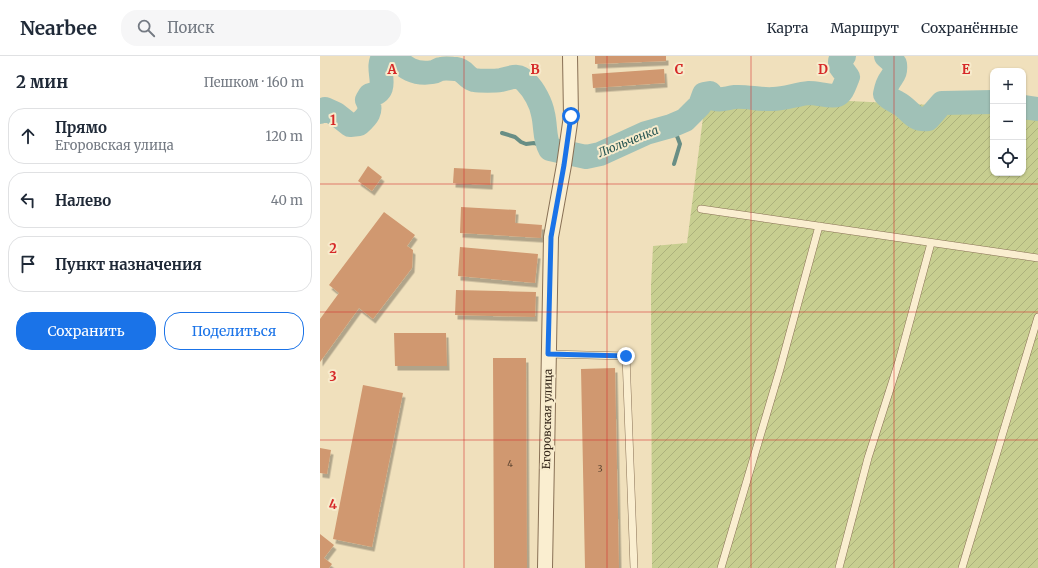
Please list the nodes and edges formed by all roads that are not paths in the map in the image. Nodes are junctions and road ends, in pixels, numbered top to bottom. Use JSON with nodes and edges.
{"nodes":[{"id":1,"x":570,"y":56,"type":"edge"},
{"id":2,"x":701,"y":209,"type":"dead end"},
{"id":3,"x":819,"y":226,"type":"junction"},
{"id":4,"x":931,"y":243,"type":"junction"},
{"id":5,"x":1038,"y":258,"type":"edge"},
{"id":6,"x":1038,"y":317,"type":"edge"},
{"id":7,"x":548,"y":354,"type":"junction"},
{"id":8,"x":545,"y":568,"type":"edge"},
{"id":9,"x":634,"y":568,"type":"edge"},
{"id":10,"x":721,"y":568,"type":"edge"},
{"id":11,"x":839,"y":568,"type":"edge"},
{"id":12,"x":962,"y":568,"type":"edge"}],
"edges":[{"from":1,"to":7,"type":"street","name":"Егоровская улица"},
{"from":2,"to":3,"type":"lane"},
{"from":3,"to":4,"type":"lane"},
{"from":3,"to":10,"type":"lane"},
{"from":4,"to":5,"type":"lane"},
{"from":4,"to":11,"type":"lane"},
{"from":6,"to":12,"type":"lane"},
{"from":7,"to":8,"type":"street","name":"Егоровская улица"},
{"from":7,"to":9,"type":"lane"}]}
